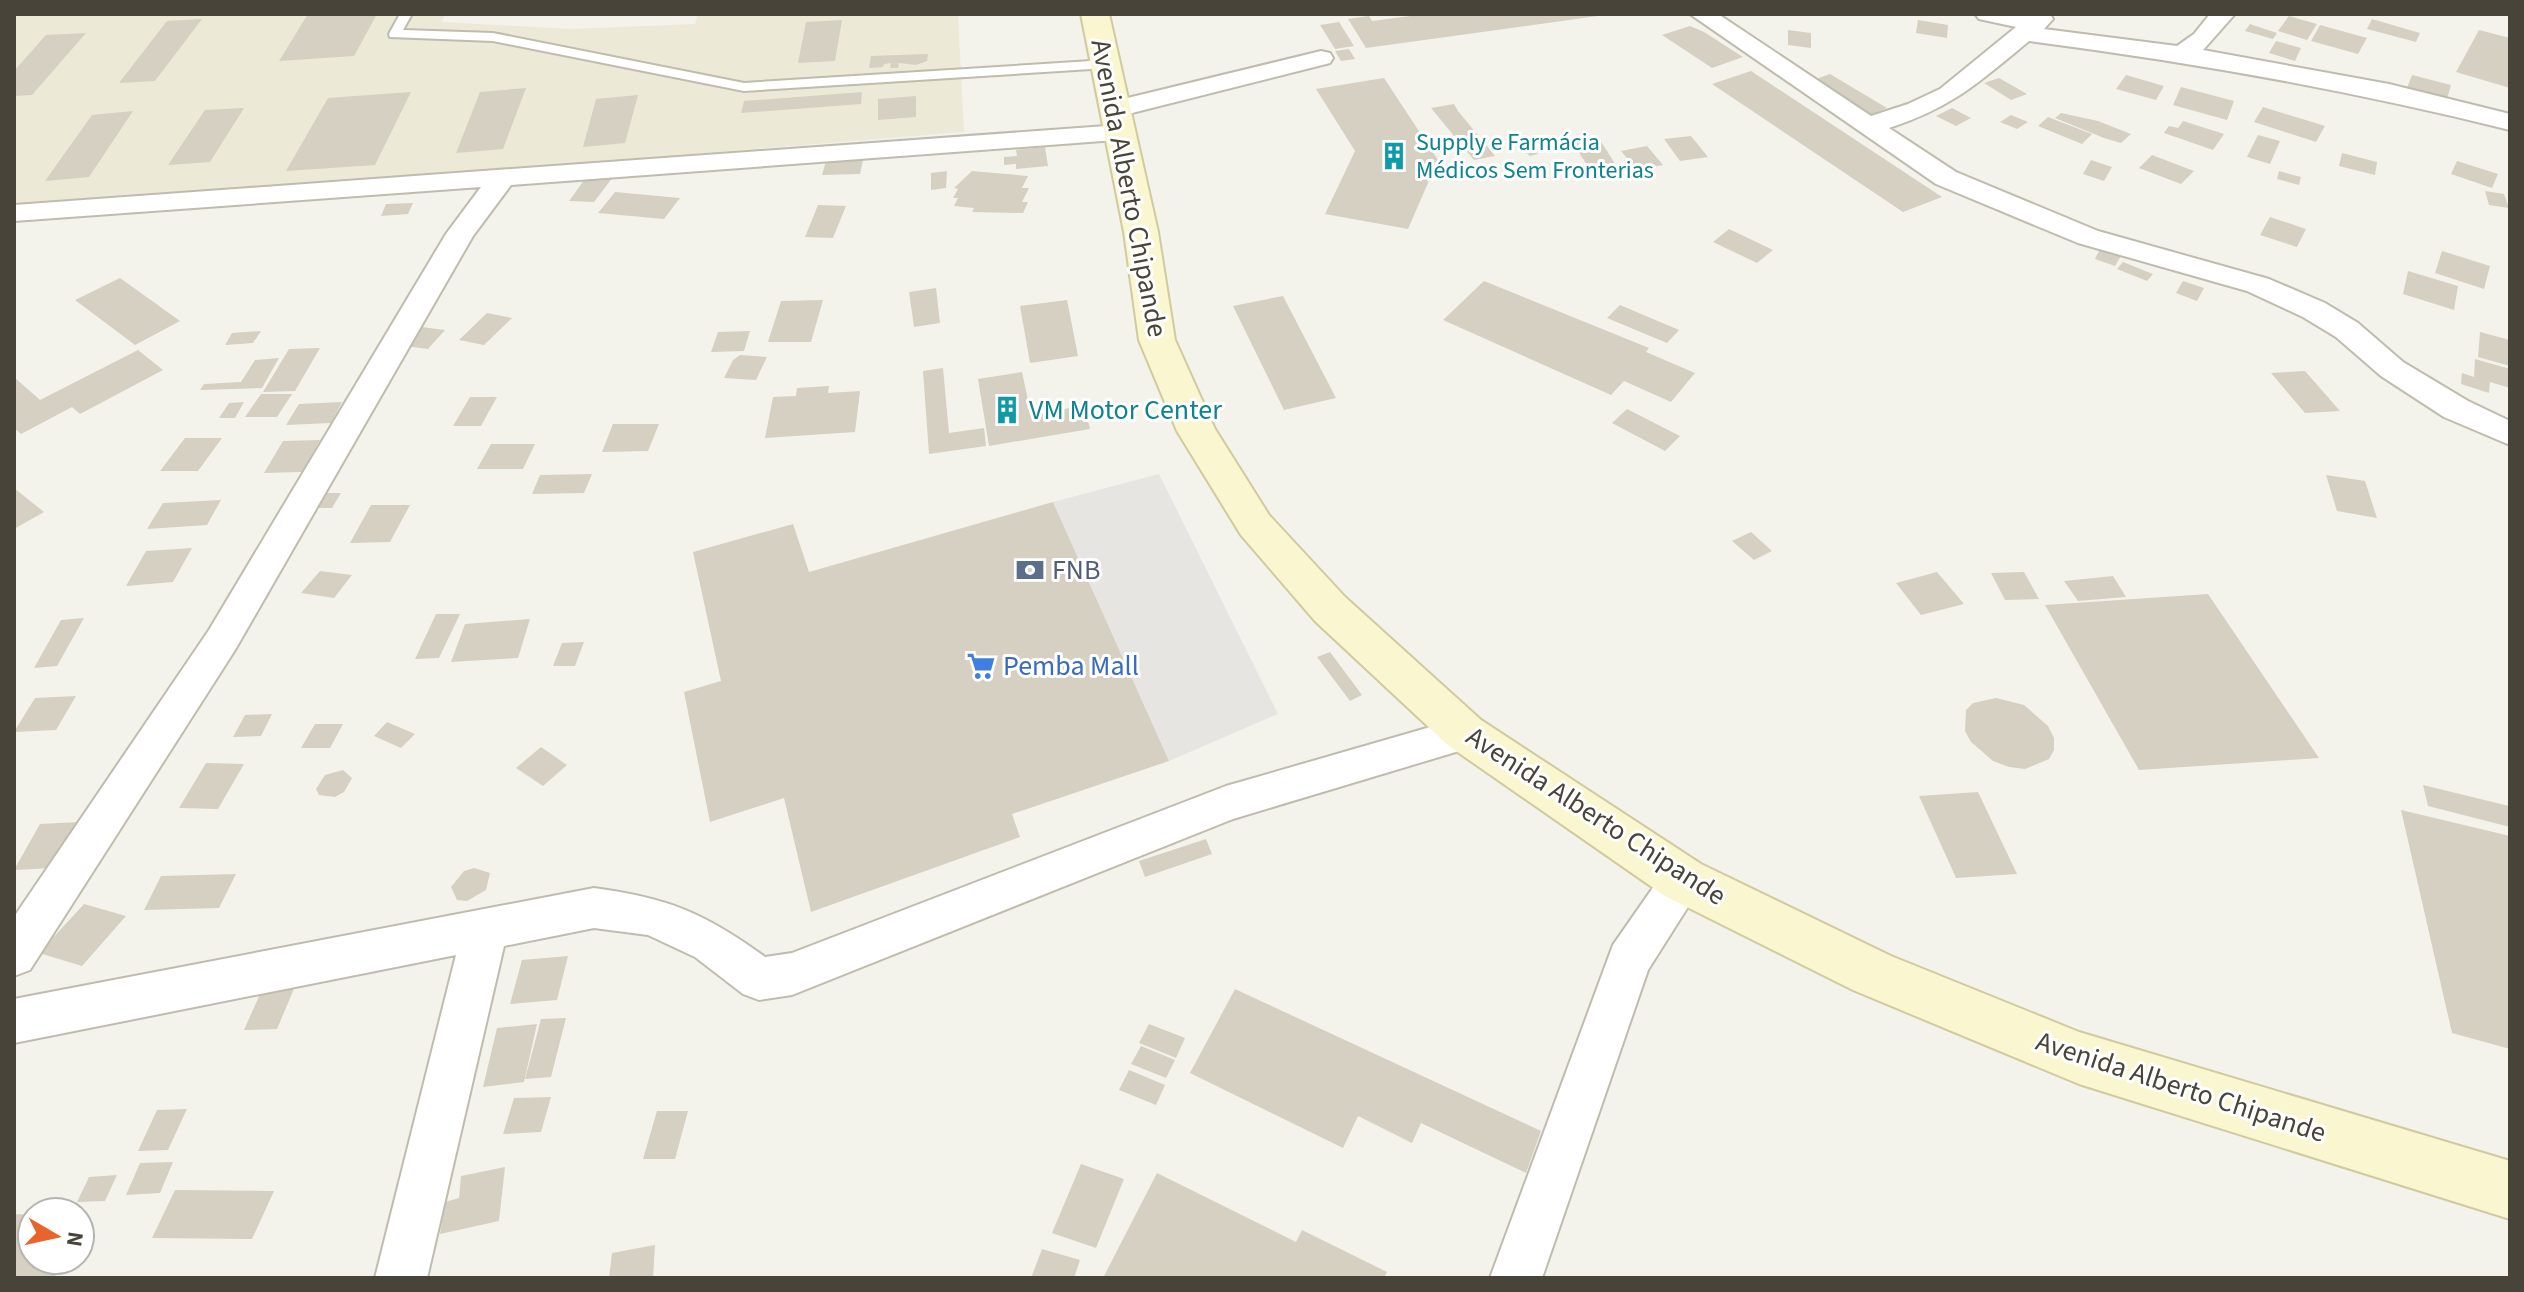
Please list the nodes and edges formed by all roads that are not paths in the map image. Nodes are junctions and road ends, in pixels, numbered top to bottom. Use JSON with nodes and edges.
{"nodes":[{"id":1,"x":406,"y":14,"type":"edge"},
{"id":2,"x":1095,"y":14,"type":"edge"},
{"id":3,"x":1702,"y":14,"type":"edge"},
{"id":4,"x":1987,"y":14,"type":"edge"},
{"id":5,"x":2223,"y":14,"type":"edge"},
{"id":6,"x":2035,"y":23,"type":"edge"},
{"id":7,"x":2192,"y":38,"type":"junction"},
{"id":8,"x":1321,"y":58,"type":"dead end"},
{"id":9,"x":1107,"y":64,"type":"junction"},
{"id":10,"x":1118,"y":121,"type":"junction"},
{"id":11,"x":2510,"y":121,"type":"edge"},
{"id":12,"x":1867,"y":126,"type":"junction"},
{"id":13,"x":503,"y":177,"type":"junction"},
{"id":14,"x":14,"y":213,"type":"edge"},
{"id":15,"x":2510,"y":434,"type":"edge"},
{"id":16,"x":1465,"y":733,"type":"junction"},
{"id":17,"x":1683,"y":880,"type":"junction"},
{"id":18,"x":485,"y":930,"type":"junction"},
{"id":19,"x":14,"y":955,"type":"edge"},
{"id":20,"x":14,"y":1021,"type":"edge"},
{"id":21,"x":2510,"y":1190,"type":"edge"},
{"id":22,"x":401,"y":1278,"type":"edge"},
{"id":23,"x":1516,"y":1278,"type":"edge"}],
"edges":[{"from":1,"to":9,"type":"lane"},
{"from":2,"to":9,"type":"main road","name":"Avenida Alberto Chipande"},
{"from":3,"to":12,"type":"street"},
{"from":4,"to":6,"type":"street"},
{"from":5,"to":7,"type":"street"},
{"from":6,"to":7,"type":"street"},
{"from":6,"to":12,"type":"street"},
{"from":7,"to":11,"type":"street"},
{"from":8,"to":10,"type":"street"},
{"from":9,"to":10,"type":"main road","name":"Avenida Alberto Chipande"},
{"from":10,"to":13,"type":"street"},
{"from":10,"to":16,"type":"main road","name":"Avenida Alberto Chipande"},
{"from":12,"to":15,"type":"street"},
{"from":13,"to":14,"type":"street"},
{"from":13,"to":19,"type":"street"},
{"from":16,"to":17,"type":"main road","name":"Avenida Alberto Chipande"},
{"from":16,"to":18,"type":"street"},
{"from":17,"to":21,"type":"main road","name":"Avenida Alberto Chipande"},
{"from":17,"to":23,"type":"street"},
{"from":18,"to":20,"type":"street"},
{"from":18,"to":22,"type":"street"}]}
